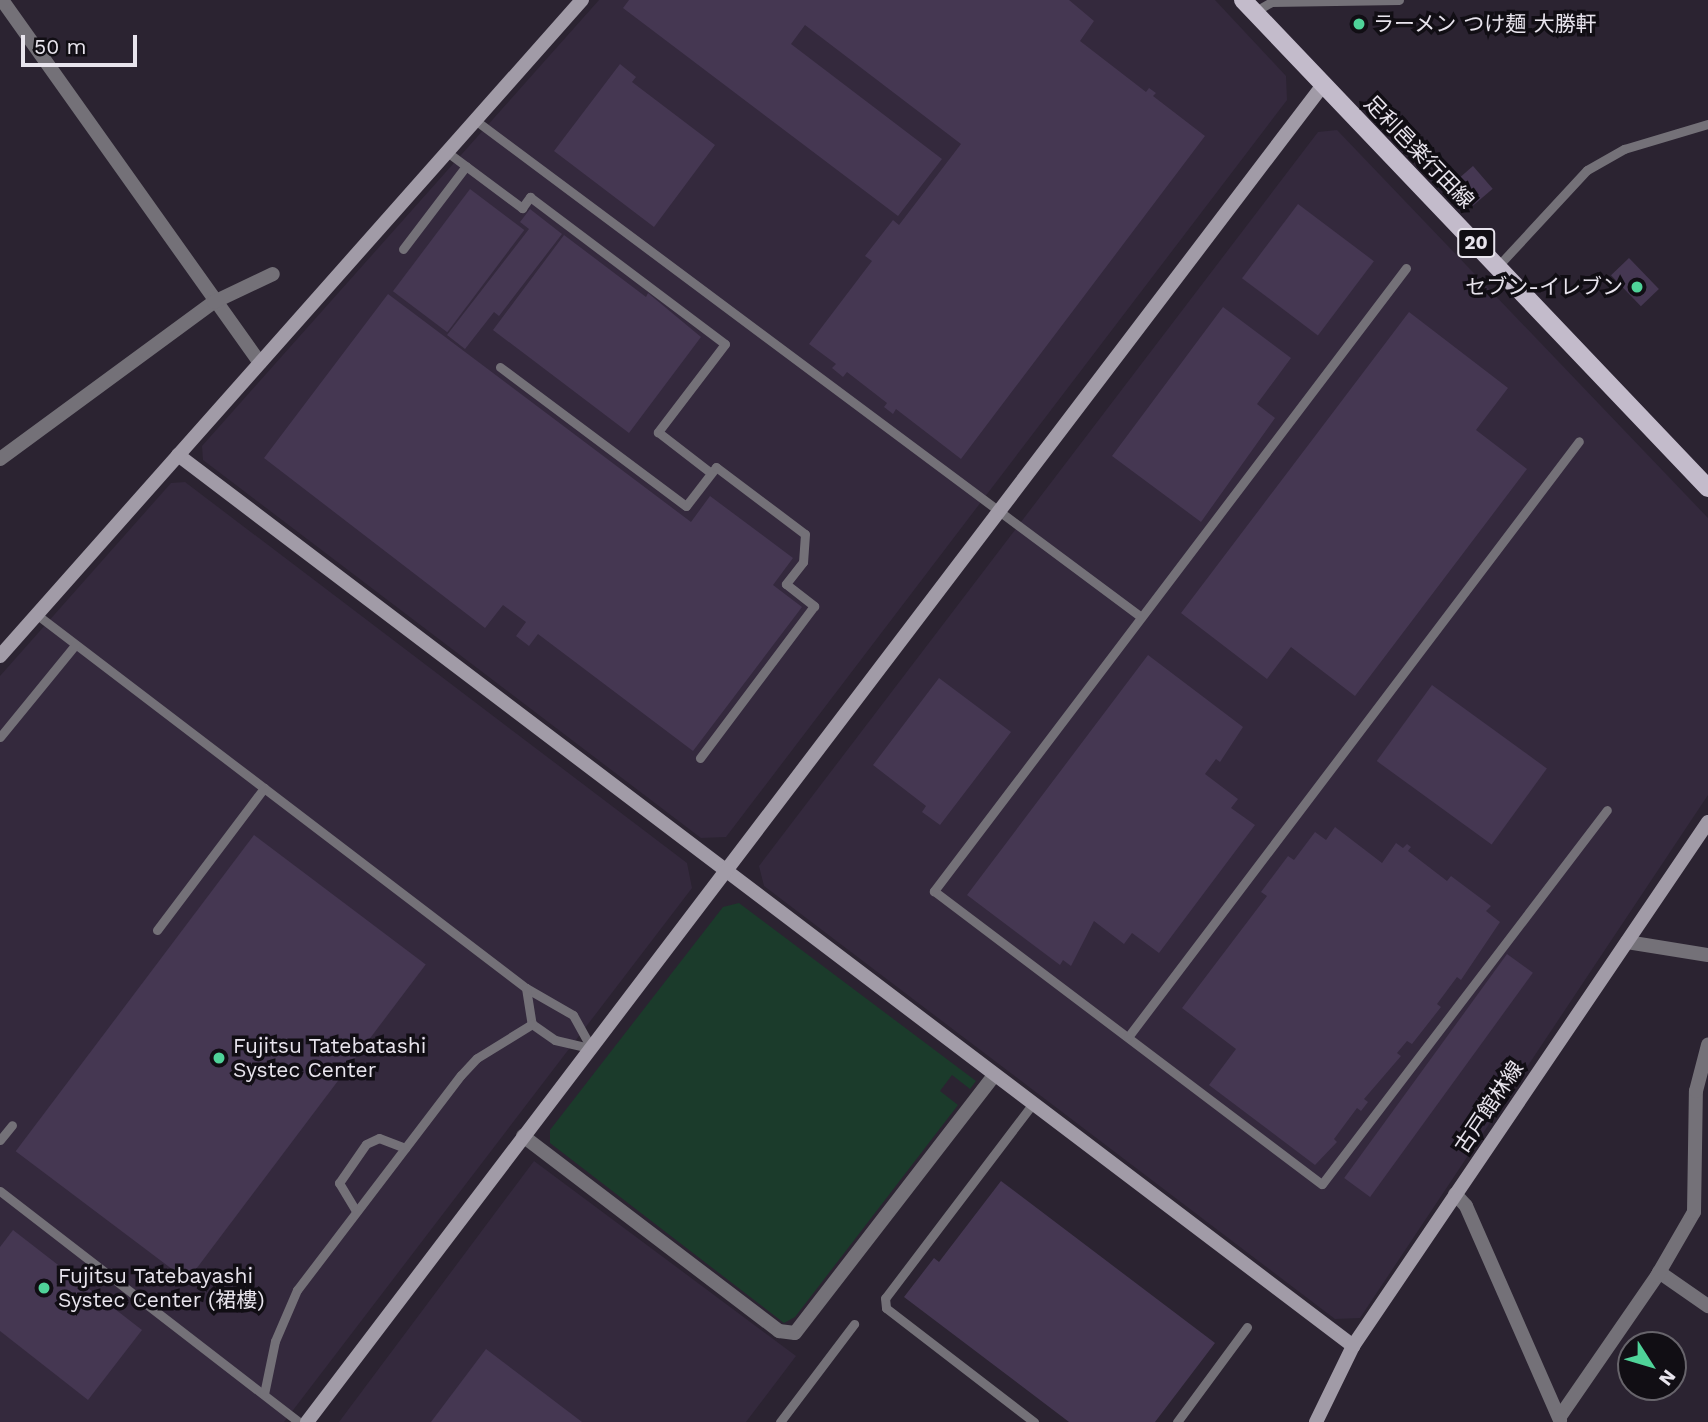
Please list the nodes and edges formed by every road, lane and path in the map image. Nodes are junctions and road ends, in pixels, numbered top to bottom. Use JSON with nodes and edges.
{"nodes":[{"id":1,"x":2,"y":0,"type":"edge"},
{"id":2,"x":582,"y":0,"type":"edge"},
{"id":3,"x":1399,"y":0,"type":"edge"},
{"id":4,"x":1248,"y":6,"type":"edge"},
{"id":5,"x":1323,"y":85,"type":"junction"},
{"id":6,"x":475,"y":120,"type":"junction"},
{"id":7,"x":1708,"y":124,"type":"edge"},
{"id":8,"x":447,"y":152,"type":"junction"},
{"id":9,"x":466,"y":166,"type":"junction"},
{"id":10,"x":403,"y":249,"type":"dead end"},
{"id":11,"x":1498,"y":266,"type":"junction"},
{"id":12,"x":1406,"y":268,"type":"dead end"},
{"id":13,"x":273,"y":274,"type":"dead end"},
{"id":14,"x":214,"y":302,"type":"junction"},
{"id":15,"x":260,"y":363,"type":"junction"},
{"id":16,"x":500,"y":367,"type":"dead end"},
{"id":17,"x":1579,"y":441,"type":"dead end"},
{"id":18,"x":178,"y":455,"type":"junction"},
{"id":19,"x":0,"y":459,"type":"edge"},
{"id":20,"x":711,"y":473,"type":"junction"},
{"id":21,"x":1708,"y":488,"type":"edge"},
{"id":22,"x":1002,"y":511,"type":"junction"},
{"id":23,"x":36,"y":614,"type":"junction"},
{"id":24,"x":1141,"y":617,"type":"junction"},
{"id":25,"x":75,"y":645,"type":"junction"},
{"id":26,"x":0,"y":656,"type":"edge"},
{"id":27,"x":0,"y":737,"type":"edge"},
{"id":28,"x":700,"y":758,"type":"dead end"},
{"id":29,"x":264,"y":788,"type":"junction"},
{"id":30,"x":1607,"y":810,"type":"dead end"},
{"id":31,"x":1708,"y":822,"type":"edge"},
{"id":32,"x":724,"y":873,"type":"junction"},
{"id":33,"x":157,"y":930,"type":"dead end"},
{"id":34,"x":1627,"y":942,"type":"junction"},
{"id":35,"x":1708,"y":956,"type":"edge"},
{"id":36,"x":526,"y":988,"type":"junction"},
{"id":37,"x":533,"y":1024,"type":"junction"},
{"id":38,"x":1128,"y":1037,"type":"junction"},
{"id":39,"x":1708,"y":1045,"type":"edge"},
{"id":40,"x":591,"y":1048,"type":"junction"},
{"id":41,"x":993,"y":1077,"type":"junction"},
{"id":42,"x":1031,"y":1106,"type":"junction"},
{"id":43,"x":12,"y":1125,"type":"dead end"},
{"id":44,"x":523,"y":1136,"type":"junction"},
{"id":45,"x":0,"y":1140,"type":"edge"},
{"id":46,"x":405,"y":1148,"type":"junction"},
{"id":47,"x":0,"y":1191,"type":"edge"},
{"id":48,"x":1455,"y":1194,"type":"junction"},
{"id":49,"x":356,"y":1211,"type":"junction"},
{"id":50,"x":1659,"y":1272,"type":"junction"},
{"id":51,"x":1708,"y":1307,"type":"edge"},
{"id":52,"x":854,"y":1324,"type":"dead end"},
{"id":53,"x":1247,"y":1327,"type":"dead end"},
{"id":54,"x":1353,"y":1346,"type":"junction"},
{"id":55,"x":264,"y":1394,"type":"junction"},
{"id":56,"x":1560,"y":1419,"type":"edge"},
{"id":57,"x":299,"y":1422,"type":"edge"},
{"id":58,"x":307,"y":1422,"type":"edge"},
{"id":59,"x":780,"y":1422,"type":"edge"},
{"id":60,"x":1034,"y":1422,"type":"edge"},
{"id":61,"x":1177,"y":1422,"type":"edge"},
{"id":62,"x":1316,"y":1422,"type":"edge"}],
"edges":[{"from":1,"to":14,"type":"street"},
{"from":2,"to":6,"type":"street"},
{"from":3,"to":4,"type":"lane"},
{"from":4,"to":5,"type":"main road","name":"足利邑楽行田線","number":"20"},
{"from":5,"to":11,"type":"main road","name":"足利邑楽行田線","number":"20"},
{"from":5,"to":22,"type":"street"},
{"from":6,"to":8,"type":"street"},
{"from":6,"to":22,"type":"lane"},
{"from":7,"to":11,"type":"lane"},
{"from":8,"to":9,"type":"lane"},
{"from":8,"to":15,"type":"street"},
{"from":9,"to":10,"type":"lane"},
{"from":9,"to":20,"type":"lane"},
{"from":11,"to":21,"type":"main road","name":"足利邑楽行田線","number":"20"},
{"from":12,"to":24,"type":"lane"},
{"from":13,"to":14,"type":"street"},
{"from":14,"to":15,"type":"street"},
{"from":14,"to":19,"type":"street"},
{"from":15,"to":18,"type":"street"},
{"from":16,"to":20,"type":"lane"},
{"from":17,"to":38,"type":"lane"},
{"from":18,"to":23,"type":"street"},
{"from":18,"to":32,"type":"street"},
{"from":20,"to":28,"type":"lane"},
{"from":22,"to":24,"type":"lane"},
{"from":22,"to":32,"type":"street"},
{"from":23,"to":25,"type":"lane"},
{"from":23,"to":26,"type":"street"},
{"from":24,"to":38,"type":"lane"},
{"from":25,"to":27,"type":"lane"},
{"from":25,"to":29,"type":"lane"},
{"from":29,"to":33,"type":"lane"},
{"from":29,"to":36,"type":"lane"},
{"from":30,"to":38,"type":"lane"},
{"from":31,"to":34,"type":"street","name":"古戸館林線"},
{"from":32,"to":40,"type":"street"},
{"from":32,"to":41,"type":"street"},
{"from":34,"to":35,"type":"street"},
{"from":34,"to":48,"type":"street","name":"古戸館林線"},
{"from":36,"to":37,"type":"lane"},
{"from":36,"to":40,"type":"lane"},
{"from":37,"to":40,"type":"lane"},
{"from":37,"to":46,"type":"lane"},
{"from":39,"to":50,"type":"street"},
{"from":40,"to":44,"type":"street"},
{"from":41,"to":42,"type":"street"},
{"from":41,"to":44,"type":"street"},
{"from":42,"to":54,"type":"street"},
{"from":42,"to":60,"type":"lane"},
{"from":43,"to":45,"type":"lane"},
{"from":44,"to":58,"type":"street"},
{"from":46,"to":49,"type":"lane"},
{"from":46,"to":49,"type":"lane"},
{"from":47,"to":55,"type":"lane"},
{"from":48,"to":54,"type":"street","name":"古戸館林線"},
{"from":48,"to":56,"type":"street"},
{"from":49,"to":55,"type":"lane"},
{"from":50,"to":51,"type":"street"},
{"from":50,"to":56,"type":"street"},
{"from":52,"to":59,"type":"lane"},
{"from":53,"to":61,"type":"lane"},
{"from":54,"to":62,"type":"street","name":"古戸館林線"},
{"from":55,"to":57,"type":"lane"}]}
